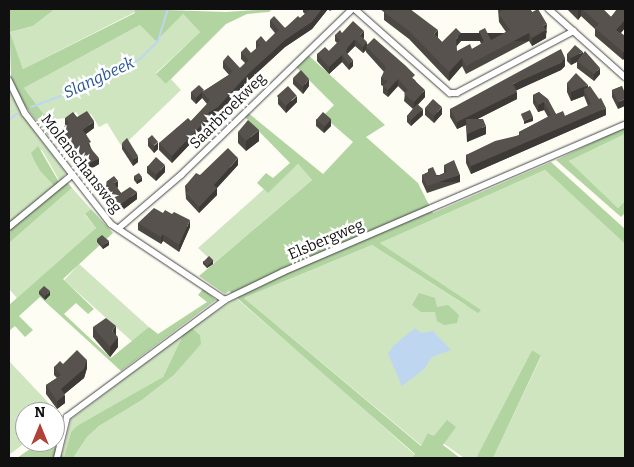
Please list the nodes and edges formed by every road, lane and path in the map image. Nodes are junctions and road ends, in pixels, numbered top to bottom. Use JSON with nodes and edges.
{"nodes":[{"id":1,"x":354,"y":9,"type":"edge"},
{"id":2,"x":549,"y":9,"type":"edge"},
{"id":3,"x":574,"y":31,"type":"junction"},
{"id":4,"x":625,"y":77,"type":"edge"},
{"id":5,"x":9,"y":80,"type":"edge"},
{"id":6,"x":625,"y":124,"type":"edge"},
{"id":7,"x":72,"y":175,"type":"junction"},
{"id":8,"x":9,"y":227,"type":"edge"},
{"id":9,"x":119,"y":228,"type":"junction"},
{"id":10,"x":225,"y":300,"type":"junction"},
{"id":11,"x":57,"y":458,"type":"edge"}],
"edges":[{"from":1,"to":3,"type":"street"},
{"from":1,"to":9,"type":"street","name":"Saarbroekweg"},
{"from":2,"to":3,"type":"street"},
{"from":3,"to":4,"type":"street"},
{"from":5,"to":7,"type":"street","name":"Molenschansweg"},
{"from":6,"to":10,"type":"street","name":"Elsbergweg"},
{"from":7,"to":8,"type":"street"},
{"from":7,"to":9,"type":"street","name":"Molenschansweg"},
{"from":9,"to":10,"type":"street","name":"Molenschansweg"},
{"from":10,"to":11,"type":"street","name":"Elsbergweg"}]}
